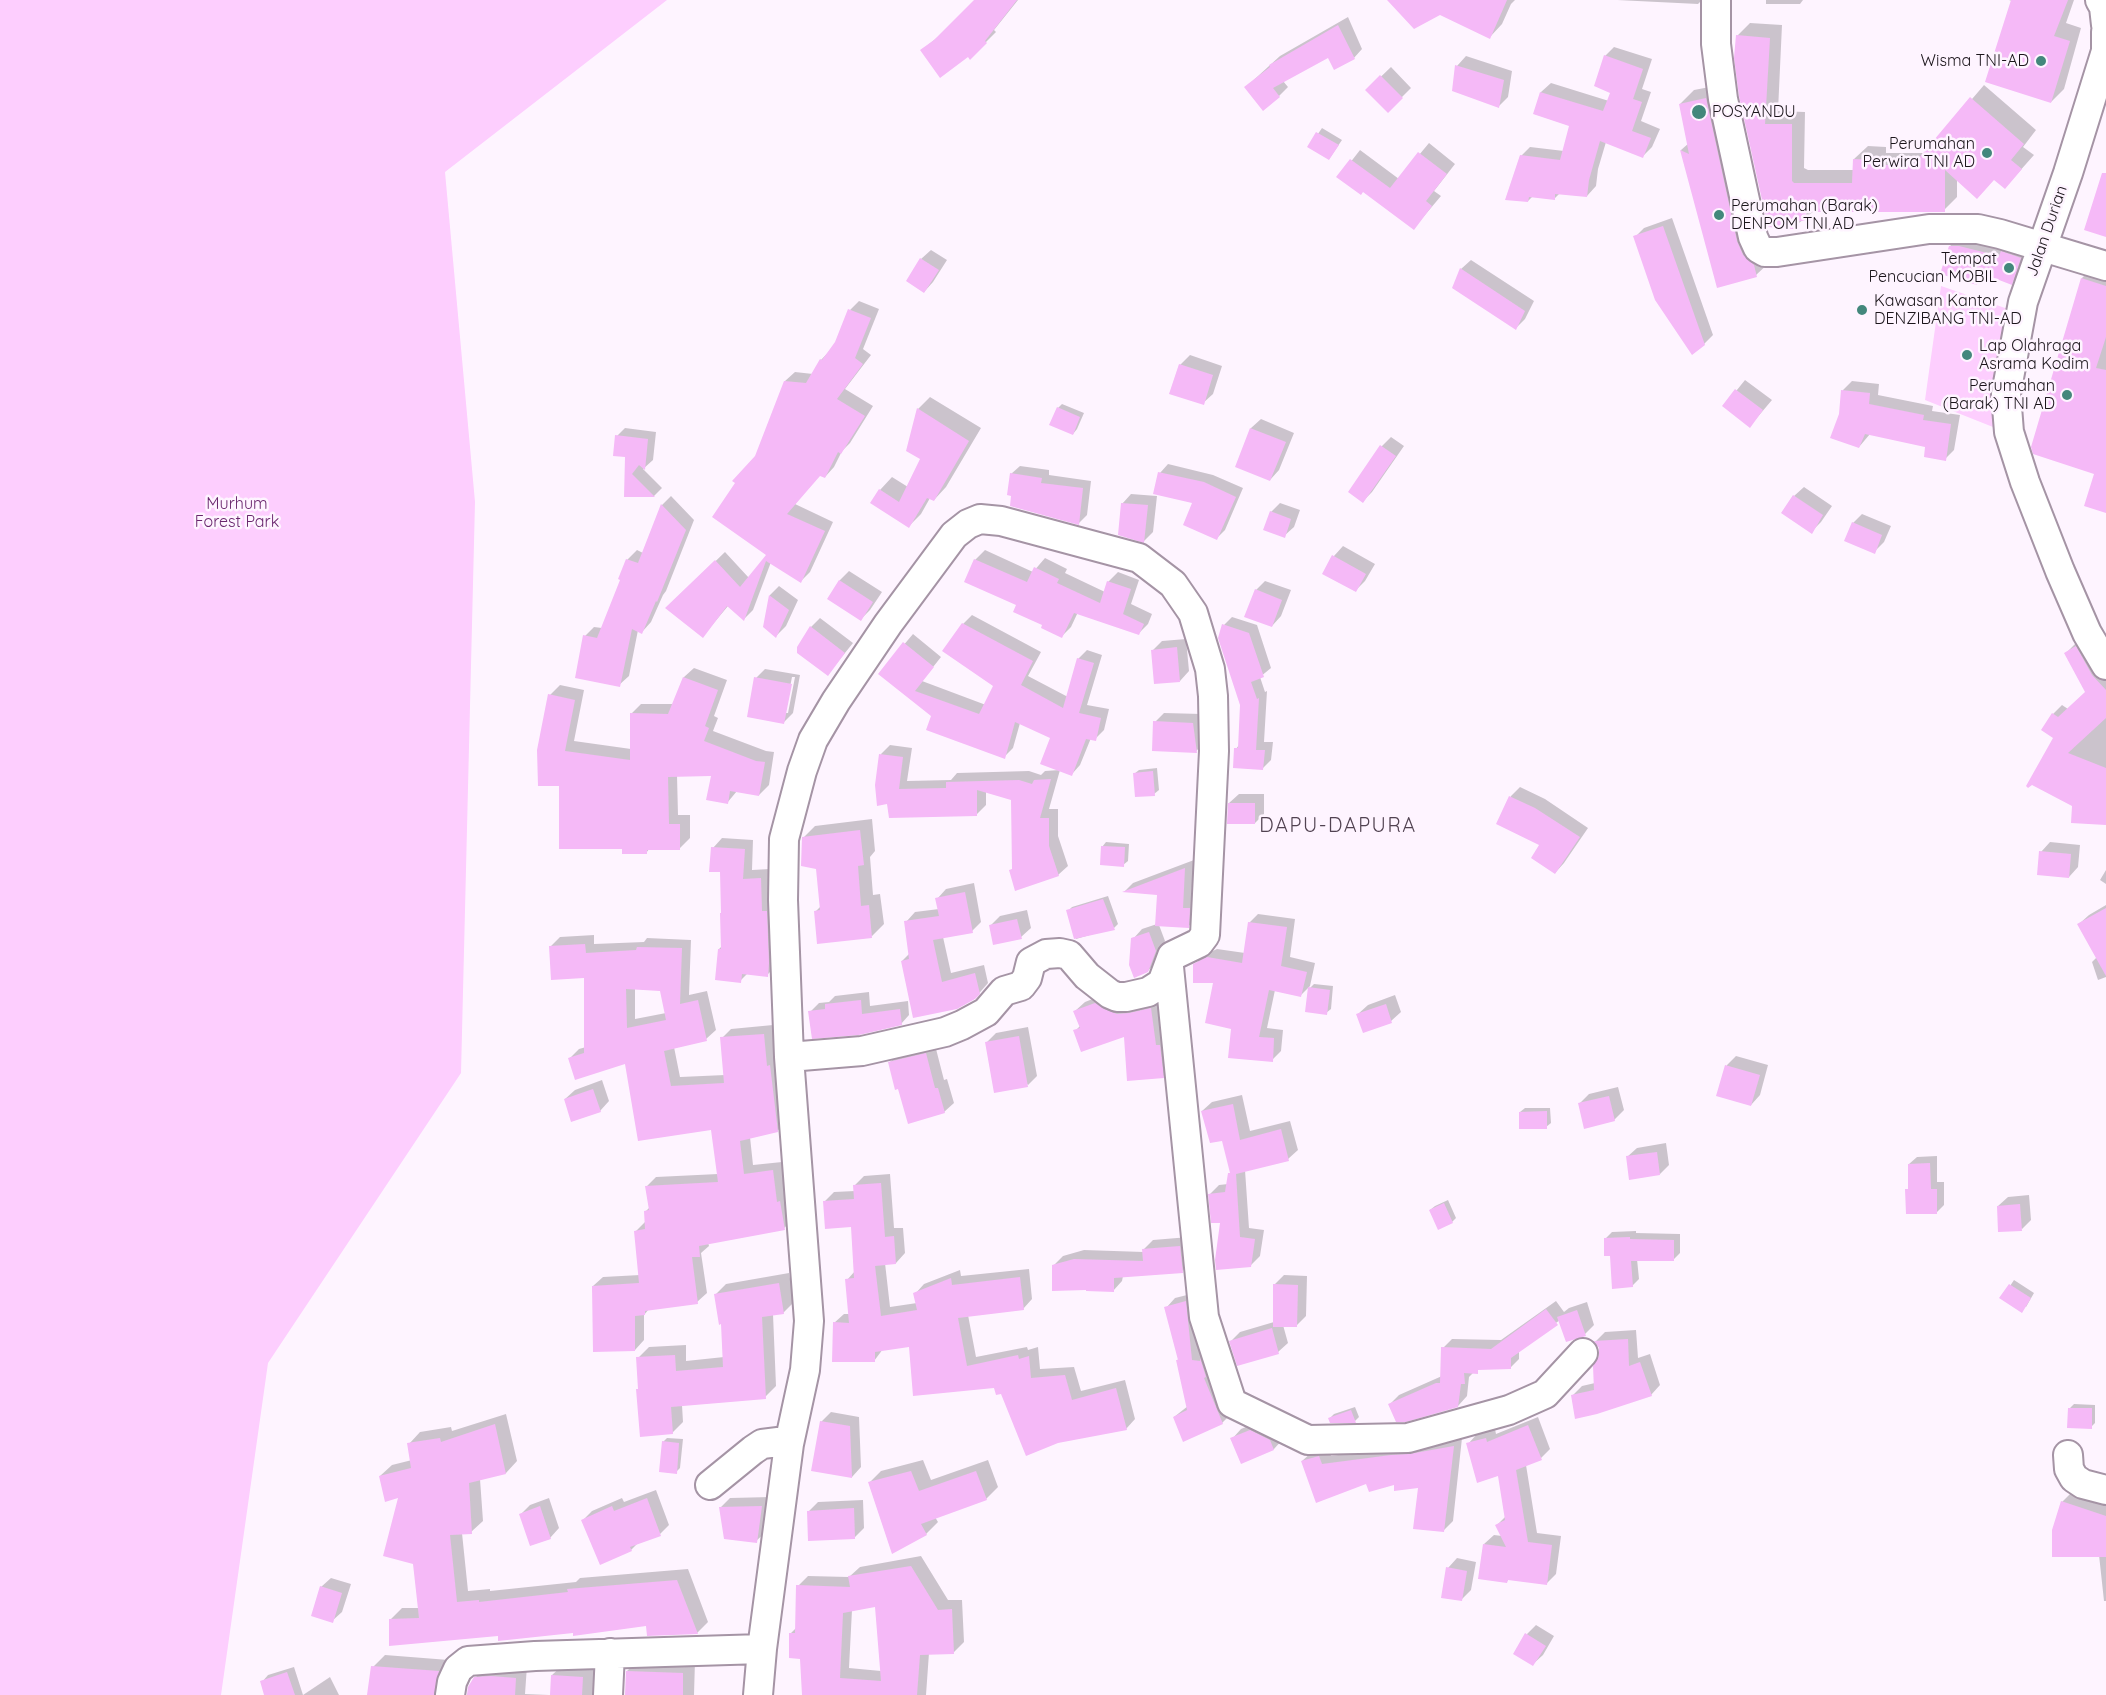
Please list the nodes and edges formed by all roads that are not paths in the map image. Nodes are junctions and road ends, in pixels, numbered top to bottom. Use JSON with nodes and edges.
{"nodes":[{"id":1,"x":1716,"y":0,"type":"edge"},
{"id":2,"x":2100,"y":0,"type":"edge"},
{"id":3,"x":2106,"y":25,"type":"edge"},
{"id":4,"x":2106,"y":32,"type":"edge"},
{"id":5,"x":2041,"y":246,"type":"junction"},
{"id":6,"x":2106,"y":266,"type":"edge"},
{"id":7,"x":2106,"y":665,"type":"edge"},
{"id":8,"x":1169,"y":968,"type":"junction"},
{"id":9,"x":789,"y":1057,"type":"junction"},
{"id":10,"x":1583,"y":1353,"type":"dead end"},
{"id":11,"x":789,"y":1444,"type":"junction"},
{"id":12,"x":2068,"y":1455,"type":"dead end"},
{"id":13,"x":710,"y":1485,"type":"dead end"},
{"id":14,"x":2106,"y":1490,"type":"edge"},
{"id":15,"x":762,"y":1648,"type":"junction"},
{"id":16,"x":610,"y":1653,"type":"junction"},
{"id":17,"x":450,"y":1695,"type":"edge"},
{"id":18,"x":608,"y":1695,"type":"edge"},
{"id":19,"x":758,"y":1695,"type":"edge"}],
"edges":[{"from":1,"to":5,"type":"street"},
{"from":2,"to":3,"type":"street"},
{"from":4,"to":5,"type":"street","name":"Jalan Durian"},
{"from":5,"to":6,"type":"street"},
{"from":5,"to":7,"type":"street","name":"Jalan Durian"},
{"from":8,"to":9,"type":"street"},
{"from":8,"to":9,"type":"street"},
{"from":8,"to":10,"type":"street"},
{"from":9,"to":11,"type":"street"},
{"from":11,"to":13,"type":"street"},
{"from":11,"to":15,"type":"street"},
{"from":12,"to":14,"type":"street"},
{"from":15,"to":16,"type":"street"},
{"from":15,"to":19,"type":"street"},
{"from":16,"to":17,"type":"street"},
{"from":16,"to":18,"type":"street"}]}
